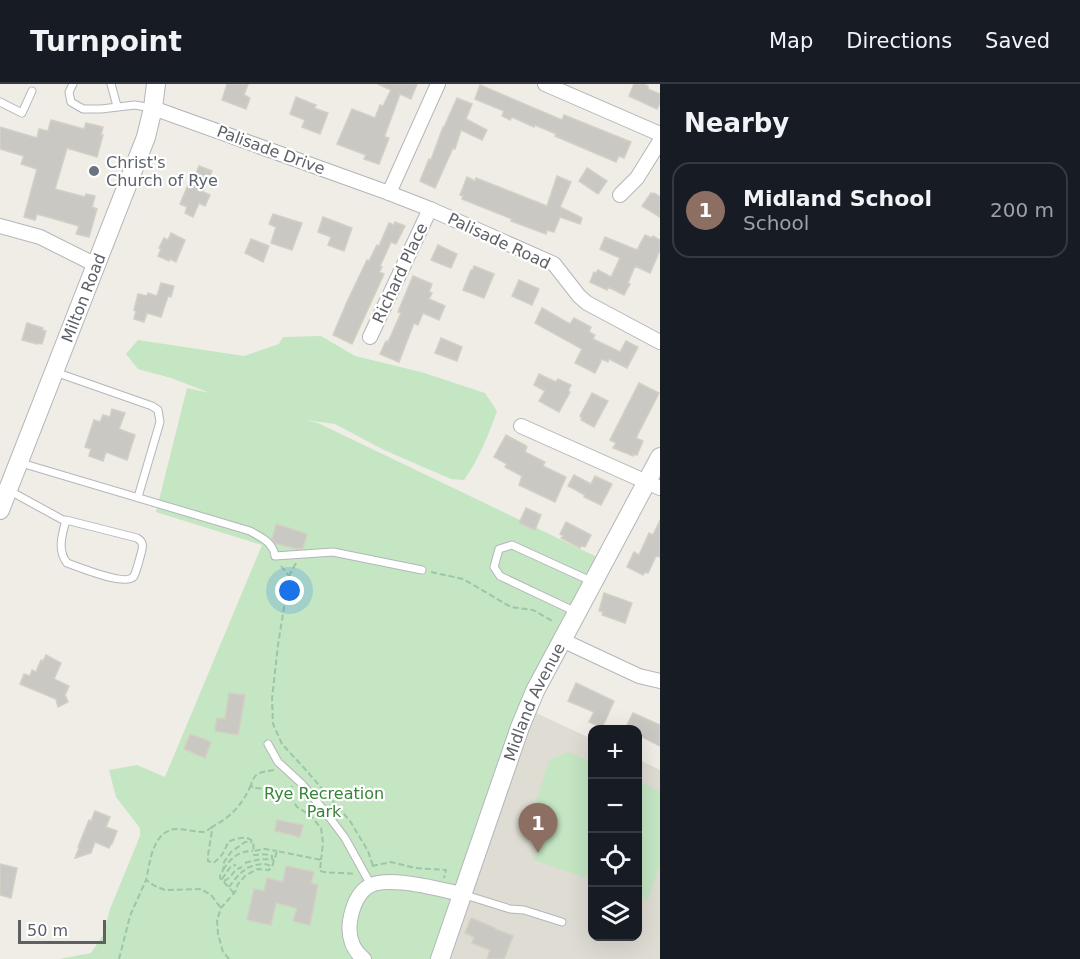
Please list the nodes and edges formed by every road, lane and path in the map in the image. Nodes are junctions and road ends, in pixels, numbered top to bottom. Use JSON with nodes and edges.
{"nodes":[{"id":1,"x":73,"y":84,"type":"edge"},
{"id":2,"x":111,"y":84,"type":"edge"},
{"id":3,"x":156,"y":84,"type":"edge"},
{"id":4,"x":438,"y":84,"type":"edge"},
{"id":5,"x":545,"y":84,"type":"edge"},
{"id":6,"x":32,"y":91,"type":"dead end"},
{"id":7,"x":0,"y":102,"type":"edge"},
{"id":8,"x":117,"y":106,"type":"junction"},
{"id":9,"x":153,"y":108,"type":"junction"},
{"id":10,"x":660,"y":134,"type":"edge"},
{"id":11,"x":660,"y":141,"type":"edge"},
{"id":12,"x":389,"y":193,"type":"junction"},
{"id":13,"x":620,"y":195,"type":"dead end"},
{"id":14,"x":430,"y":209,"type":"junction"},
{"id":15,"x":0,"y":226,"type":"edge"},
{"id":16,"x":96,"y":264,"type":"junction"},
{"id":17,"x":370,"y":337,"type":"dead end"},
{"id":18,"x":660,"y":342,"type":"edge"},
{"id":19,"x":54,"y":372,"type":"junction"},
{"id":20,"x":521,"y":426,"type":"dead end"},
{"id":21,"x":660,"y":457,"type":"edge"},
{"id":22,"x":18,"y":462,"type":"junction"},
{"id":23,"x":653,"y":485,"type":"edge"},
{"id":24,"x":3,"y":495,"type":"edge"},
{"id":25,"x":138,"y":497,"type":"junction"},
{"id":26,"x":66,"y":520,"type":"junction"},
{"id":27,"x":302,"y":554,"type":"junction"},
{"id":28,"x":422,"y":570,"type":"joint"},
{"id":29,"x":593,"y":582,"type":"junction"},
{"id":30,"x":577,"y":612,"type":"junction"},
{"id":31,"x":559,"y":632,"type":"junction"},
{"id":32,"x":660,"y":681,"type":"edge"},
{"id":33,"x":268,"y":744,"type":"dead end"},
{"id":34,"x":277,"y":769,"type":"dead end"},
{"id":35,"x":251,"y":785,"type":"junction"},
{"id":36,"x":212,"y":826,"type":"junction"},
{"id":37,"x":253,"y":842,"type":"junction"},
{"id":38,"x":253,"y":851,"type":"junction"},
{"id":39,"x":277,"y":851,"type":"junction"},
{"id":40,"x":253,"y":855,"type":"dead end"},
{"id":41,"x":273,"y":860,"type":"junction"},
{"id":42,"x":321,"y":860,"type":"junction"},
{"id":43,"x":236,"y":865,"type":"dead end"},
{"id":44,"x":373,"y":866,"type":"junction"},
{"id":45,"x":272,"y":867,"type":"junction"},
{"id":46,"x":365,"y":868,"type":"dead end"},
{"id":47,"x":223,"y":870,"type":"junction"},
{"id":48,"x":354,"y":874,"type":"dead end"},
{"id":49,"x":146,"y":880,"type":"junction"},
{"id":50,"x":223,"y":880,"type":"junction"},
{"id":51,"x":442,"y":884,"type":"dead end"},
{"id":52,"x":371,"y":885,"type":"junction"},
{"id":53,"x":229,"y":887,"type":"junction"},
{"id":54,"x":234,"y":893,"type":"junction"},
{"id":55,"x":462,"y":894,"type":"junction"},
{"id":56,"x":221,"y":908,"type":"junction"},
{"id":57,"x":562,"y":922,"type":"dead end"},
{"id":58,"x":119,"y":959,"type":"edge"},
{"id":59,"x":229,"y":959,"type":"edge"},
{"id":60,"x":364,"y":959,"type":"edge"},
{"id":61,"x":440,"y":959,"type":"edge"}],
"edges":[{"from":1,"to":8,"type":"lane"},
{"from":2,"to":8,"type":"lane"},
{"from":3,"to":9,"type":"street","name":"Milton Road"},
{"from":4,"to":12,"type":"street"},
{"from":5,"to":10,"type":"street"},
{"from":6,"to":7,"type":"lane"},
{"from":8,"to":9,"type":"lane"},
{"from":9,"to":12,"type":"street","name":"Palisade Drive"},
{"from":9,"to":16,"type":"street","name":"Milton Road"},
{"from":11,"to":13,"type":"street"},
{"from":12,"to":14,"type":"street","name":"Palisade Road"},
{"from":14,"to":17,"type":"street","name":"Richard Place"},
{"from":14,"to":18,"type":"street","name":"Palisade Road"},
{"from":15,"to":16,"type":"street"},
{"from":16,"to":19,"type":"street","name":"Milton Road"},
{"from":19,"to":22,"type":"street","name":"Milton Road"},
{"from":19,"to":25,"type":"lane"},
{"from":20,"to":23,"type":"street"},
{"from":21,"to":23,"type":"street","name":"Midland Avenue"},
{"from":22,"to":24,"type":"street","name":"Milton Road"},
{"from":22,"to":25,"type":"lane"},
{"from":23,"to":29,"type":"street","name":"Midland Avenue"},
{"from":24,"to":26,"type":"lane"},
{"from":25,"to":27,"type":"lane"},
{"from":26,"to":26,"type":"lane"},
{"from":27,"to":28,"type":"lane"},
{"from":27,"to":44,"type":"path"},
{"from":28,"to":31,"type":"path"},
{"from":29,"to":30,"type":"street","name":"Midland Avenue"},
{"from":29,"to":30,"type":"lane"},
{"from":30,"to":31,"type":"street","name":"Midland Avenue"},
{"from":31,"to":32,"type":"street"},
{"from":31,"to":55,"type":"street","name":"Midland Avenue"},
{"from":33,"to":52,"type":"lane"},
{"from":34,"to":35,"type":"path"},
{"from":35,"to":36,"type":"path"},
{"from":35,"to":42,"type":"path"},
{"from":36,"to":37,"type":"path"},
{"from":36,"to":49,"type":"path"},
{"from":37,"to":38,"type":"path"},
{"from":37,"to":47,"type":"path"},
{"from":38,"to":39,"type":"path"},
{"from":38,"to":47,"type":"path"},
{"from":39,"to":41,"type":"path"},
{"from":39,"to":42,"type":"path"},
{"from":40,"to":41,"type":"path"},
{"from":41,"to":45,"type":"path"},
{"from":41,"to":50,"type":"path"},
{"from":42,"to":48,"type":"path"},
{"from":43,"to":50,"type":"path"},
{"from":44,"to":46,"type":"path"},
{"from":44,"to":51,"type":"path"},
{"from":45,"to":53,"type":"path"},
{"from":45,"to":54,"type":"path"},
{"from":47,"to":50,"type":"path"},
{"from":49,"to":56,"type":"path"},
{"from":49,"to":58,"type":"path"},
{"from":50,"to":53,"type":"path"},
{"from":52,"to":55,"type":"street"},
{"from":52,"to":60,"type":"street"},
{"from":53,"to":54,"type":"path"},
{"from":54,"to":56,"type":"path"},
{"from":55,"to":57,"type":"lane"},
{"from":55,"to":61,"type":"street","name":"Midland Avenue"},
{"from":56,"to":59,"type":"path"}]}
